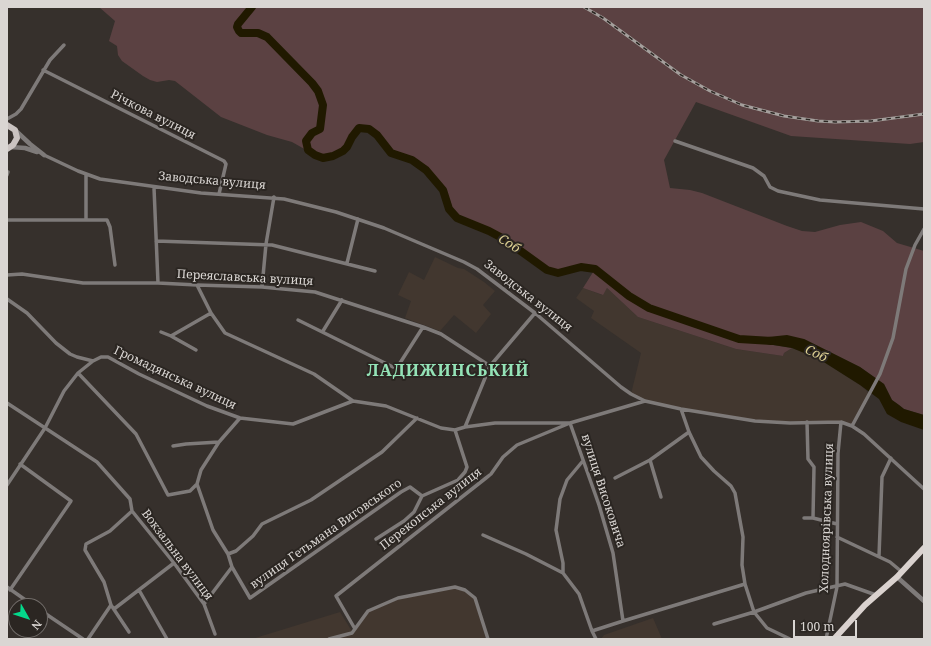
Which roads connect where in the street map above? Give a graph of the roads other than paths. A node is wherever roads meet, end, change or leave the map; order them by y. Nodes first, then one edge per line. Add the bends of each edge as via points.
1 (64, 45) dead end
2 (44, 70) junction
3 (7, 119) edge
4 (12, 127) edge
5 (675, 141) dead end
6 (9, 148) edge
7 (44, 155) junction
8 (86, 174) junction
9 (154, 188) junction
10 (219, 194) junction
11 (274, 197) junction
12 (924, 209) edge
13 (86, 219) junction
14 (358, 219) junction
15 (7, 220) edge
16 (924, 229) edge
17 (156, 241) junction
18 (266, 244) junction
19 (346, 263) junction
20 (115, 265) dead end
21 (375, 271) dead end
22 (7, 275) edge
23 (158, 283) junction
24 (197, 286) junction
25 (262, 287) junction
26 (7, 298) edge
27 (342, 300) junction
28 (211, 313) junction
29 (535, 314) junction
30 (298, 320) dead end
31 (423, 327) junction
32 (323, 331) junction
33 (162, 332) dead end
34 (171, 336) junction
35 (196, 350) dead end
36 (93, 361) junction
37 (490, 366) junction
38 (78, 373) junction
39 (353, 401) junction
40 (645, 401) junction
41 (7, 403) edge
42 (681, 409) junction
43 (240, 418) junction
44 (417, 418) junction
45 (807, 422) junction
46 (841, 422) junction
47 (570, 423) junction
48 (465, 426) junction
49 (852, 426) junction
50 (45, 428) junction
51 (455, 430) junction
52 (689, 432) junction
53 (219, 442) junction
54 (173, 446) dead end
55 (891, 458) junction
56 (650, 460) junction
57 (582, 462) junction
58 (20, 464) junction
59 (615, 478) dead end
60 (197, 484) junction
61 (7, 485) edge
62 (924, 489) edge
63 (422, 496) junction
64 (661, 497) dead end
65 (132, 511) junction
66 (804, 518) dead end
67 (813, 518) junction
68 (837, 524) junction
69 (483, 535) dead end
70 (837, 537) junction
71 (376, 539) dead end
72 (924, 548) edge
73 (228, 554) junction
74 (879, 556) junction
75 (174, 563) junction
76 (232, 567) junction
77 (902, 572) junction
78 (564, 573) junction
79 (898, 577) junction
80 (745, 584) junction
81 (837, 587) junction
82 (9, 589) edge
83 (139, 590) junction
84 (876, 595) junction
85 (22, 598) edge
86 (924, 601) edge
87 (204, 604) junction
88 (112, 605) junction
89 (114, 609) junction
90 (754, 612) junction
91 (48, 615) edge
92 (623, 621) junction
93 (714, 624) dead end
94 (355, 629) junction
95 (592, 631) junction
96 (129, 632) dead end
97 (215, 634) dead end
98 (83, 639) edge
99 (88, 639) edge
100 (166, 639) edge
101 (329, 639) edge
102 (488, 639) edge
103 (596, 639) edge
104 (790, 639) edge
105 (826, 639) edge
106 (834, 639) edge

1 - 2 street
2 - 3 street via 21,110
2 - 10 street, Річкова вулиця via 224,161 226,164
3 - 4 main road, Заводська вулиця
4 - 6 main road via 17,138
4 - 7 street, Заводська вулиця
5 - 12 street via 753,168 764,176 770,187 778,191 820,200
6 - 7 street, Заводська вулиця via 25,148
7 - 8 street, Заводська вулиця
8 - 9 street, Заводська вулиця via 100,179
8 - 13 street
9 - 10 street, Заводська вулиця
9 - 17 street
10 - 11 street, Заводська вулиця
11 - 14 street, Заводська вулиця
11 - 18 street
13 - 15 street
13 - 20 street via 107,220
14 - 19 street
14 - 29 street, Заводська вулиця via 471,265
16 - 49 street via 906,269 895,327 880,374
17 - 18 street
17 - 23 street
18 - 19 street
18 - 25 street
19 - 21 street
22 - 23 street, Переяславська вулиця via 22,274 79,282
23 - 24 street, Переяславська вулиця
24 - 25 street, Переяславська вулиця
24 - 28 street
25 - 27 street, Переяславська вулиця via 315,292
26 - 36 street, Громадянська вулиця via 27,313 62,348 77,357
27 - 31 street, Переяславська вулиця
27 - 32 street
28 - 34 street
28 - 39 street via 229,336 314,374
29 - 37 street
29 - 40 street, Заводська вулиця via 621,387
30 - 32 street
31 - 32 street via 397,366
31 - 37 street, Переяславська вулиця via 441,334
33 - 34 street
34 - 35 street
36 - 38 street
36 - 43 street, Громадянська вулиця via 108,357 207,406
37 - 48 street
38 - 50 street via 64,392
38 - 60 street via 136,434 168,496 190,491
39 - 43 street, Громадянська вулиця via 293,424
39 - 44 street, Громадянська вулиця via 386,406
40 - 42 street, Заводська вулиця
40 - 47 street
41 - 50 street, Вокзальна вулиця
42 - 45 street, Заводська вулиця via 755,421
42 - 52 street
43 - 53 street
44 - 51 street, Громадянська вулиця via 441,428
44 - 73 street via 382,452 311,500 262,524 236,551
45 - 46 street, Заводська вулиця
45 - 67 street via 808,459 814,467
46 - 49 street, Заводська вулиця
46 - 68 street, Холодноярівська вулиця
47 - 48 street
47 - 57 street, вулиця Високовича
47 - 94 street, Перекопська вулиця via 517,445 503,457 491,474 336,596
48 - 51 street
49 - 55 street, Заводська вулиця
50 - 58 street
50 - 65 street, Вокзальна вулиця via 97,462 130,499
51 - 63 street via 467,467 465,472 458,480
52 - 56 street
52 - 80 street via 701,457 735,493 743,536 742,565
53 - 54 street
53 - 60 street via 201,470
55 - 62 street, Заводська вулиця
55 - 74 street via 882,477
56 - 59 street
56 - 64 street
57 - 78 street via 568,480 560,499 556,530
57 - 92 street, вулиця Високовича via 614,553
58 - 61 street
58 - 82 street via 71,501
60 - 73 street via 213,530
63 - 71 street via 409,517
63 - 76 street, вулиця Гетьмана Виговського via 410,487 401,492 250,598
65 - 75 street, Вокзальна вулиця
65 - 88 street via 110,531 86,544 85,550 104,582
66 - 67 street
67 - 68 street
68 - 70 street, Холодноярівська вулиця
69 - 78 street
70 - 74 street
70 - 81 street, Холодноярівська вулиця
72 - 77 highway
73 - 76 street
74 - 77 street
75 - 83 street
75 - 87 street, Вокзальна вулиця
76 - 87 street
77 - 79 highway
78 - 95 street via 579,594
79 - 84 highway
79 - 86 street
80 - 90 street
80 - 92 street
81 - 84 street via 845,584
81 - 90 street via 806,593
81 - 105 street, Холодноярівська вулиця
82 - 85 street
83 - 89 street
83 - 100 street
84 - 106 highway
87 - 97 street, Вокзальна вулиця
88 - 89 street
88 - 99 street
89 - 96 street
90 - 93 street
90 - 104 street via 768,628
91 - 98 street
92 - 95 street
94 - 101 street via 352,633
94 - 102 street via 368,611 398,598 454,587 475,598
95 - 103 street

